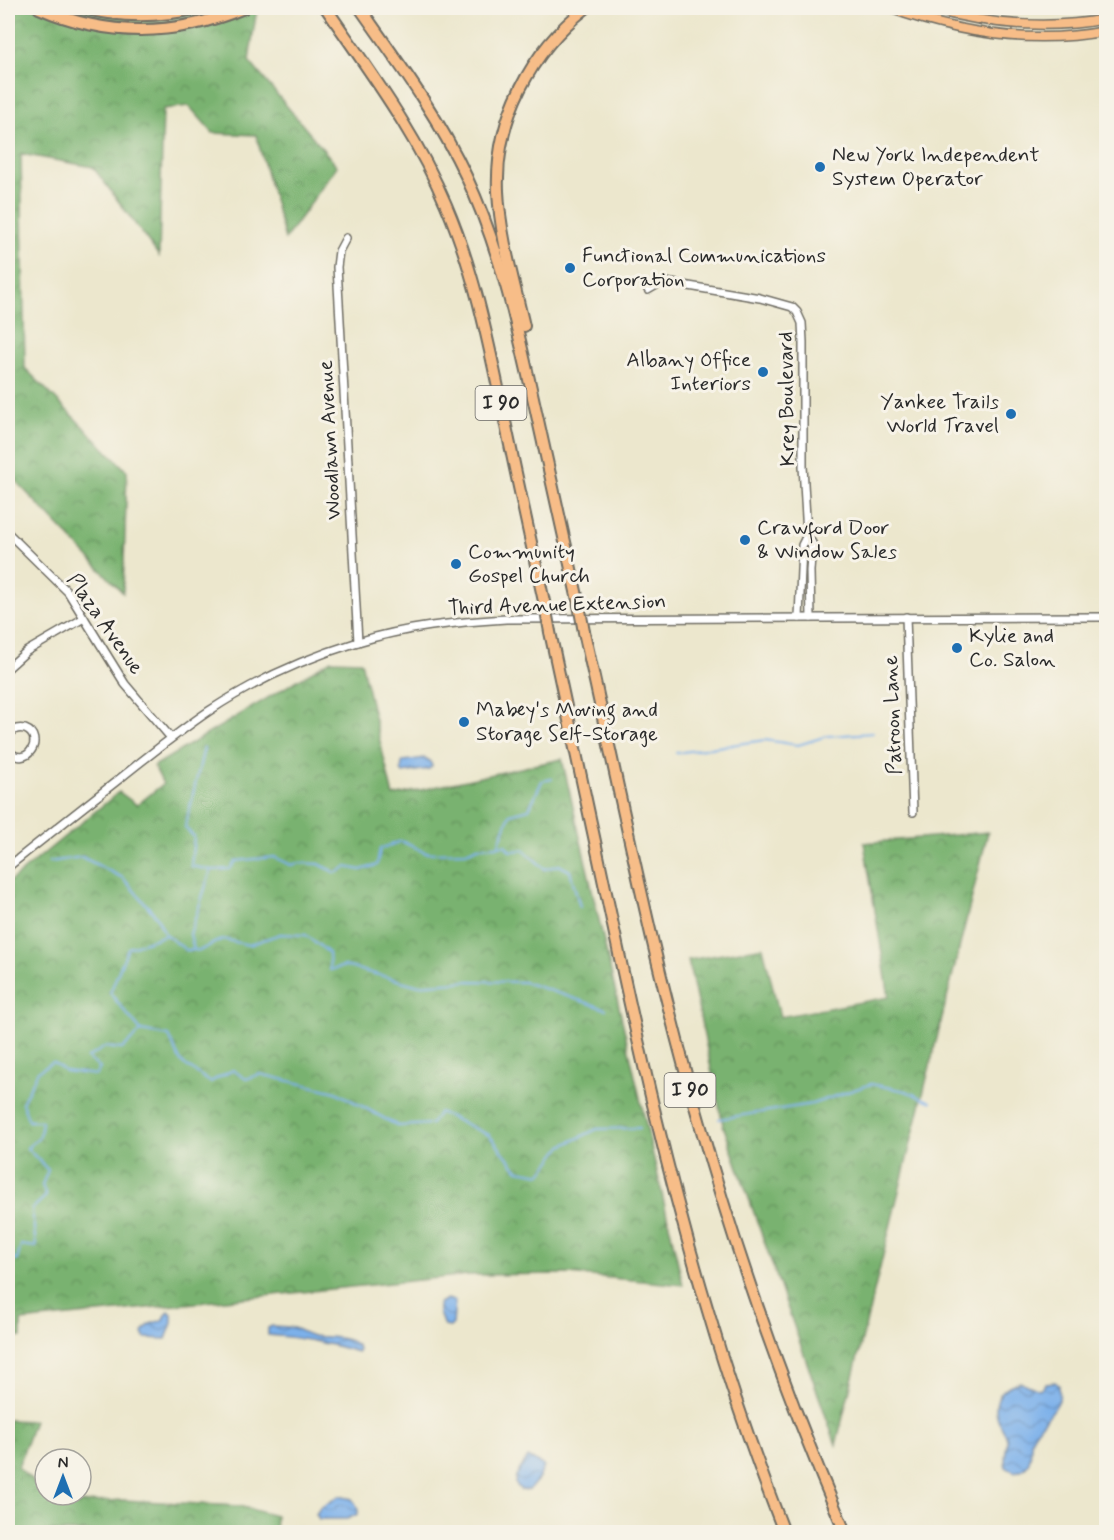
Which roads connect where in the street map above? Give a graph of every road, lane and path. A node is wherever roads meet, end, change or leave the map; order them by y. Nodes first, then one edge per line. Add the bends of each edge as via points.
1 (39, 8) edge
2 (83, 8) edge
3 (199, 8) edge
4 (244, 8) edge
5 (326, 8) edge
6 (360, 8) edge
7 (586, 8) edge
8 (889, 8) edge
9 (927, 8) edge
10 (1107, 19) edge
11 (1107, 32) edge
12 (346, 238) dead end
13 (648, 290) dead end
14 (532, 395) junction
15 (8, 533) edge
16 (807, 535) junction
17 (906, 617) junction
18 (1107, 617) edge
19 (84, 618) junction
20 (799, 618) junction
21 (812, 618) junction
22 (358, 642) junction
23 (8, 668) edge
24 (8, 733) edge
25 (171, 738) junction
26 (8, 750) edge
27 (913, 812) dead end
28 (8, 867) edge
29 (784, 1533) edge
30 (845, 1533) edge

1 - 4 highway via 104,28 139,30 194,25
2 - 3 highway via 139,15
5 - 29 highway, I 90, bridge via 418,147 456,228 471,274 634,1026 669,1170 718,1344
6 - 14 highway, I 90 via 431,111 469,183 501,267
7 - 14 highway via 563,27 531,68 514,103 501,150 500,216 527,344
8 - 11 main road via 982,32 1054,37
9 - 10 main road via 1007,23 1054,25
12 - 22 street, Woodlawn Avenue via 337,267
13 - 16 street, Krey Boulevard via 665,282 760,298 785,304 797,312 802,323
14 - 30 highway, I 90, bridge via 660,971 702,1131 772,1346
15 - 19 street, Plaza Avenue via 68,592
16 - 20 street, Krey Boulevard via 802,545
16 - 21 street, Krey Boulevard via 812,543
17 - 18 street, Third Avenue Extension
17 - 21 street, Third Avenue Extension
17 - 27 street, Patroon Lane
19 - 23 street via 27,651
19 - 25 street, Plaza Avenue via 125,684
20 - 21 street, Third Avenue Extension
20 - 22 street, Third Avenue Extension via 489,620 426,627
22 - 25 street, Third Avenue Extension via 303,662 247,689
24 - 26 street via 23,729 31,734 34,743 31,752 23,757
25 - 28 street, Third Avenue Extension

